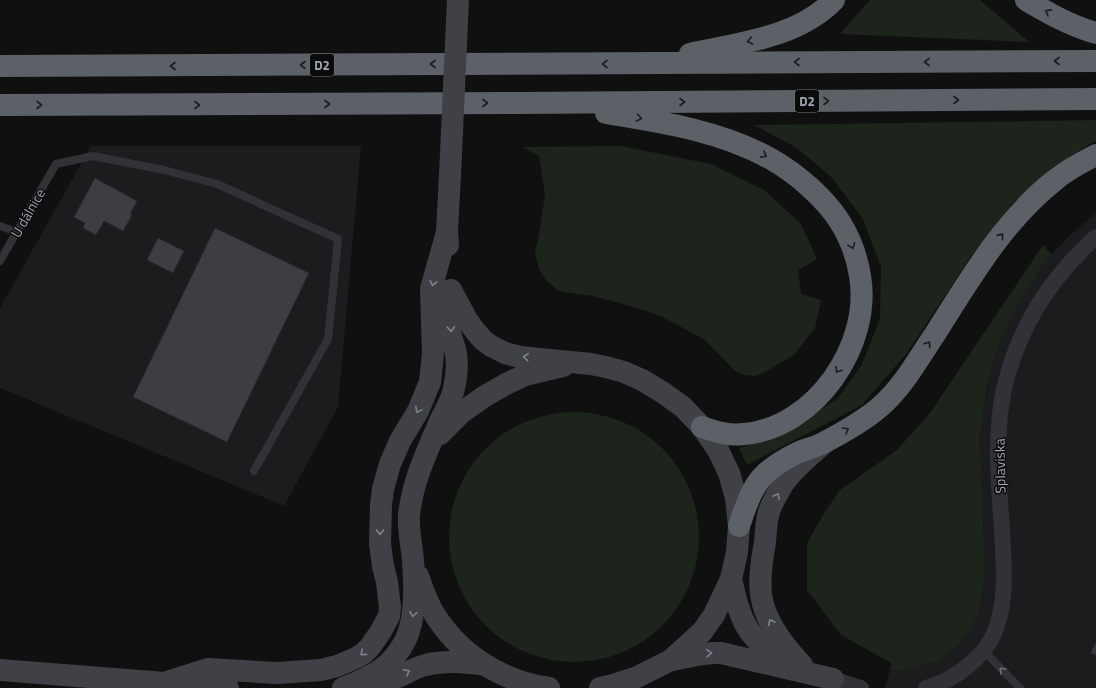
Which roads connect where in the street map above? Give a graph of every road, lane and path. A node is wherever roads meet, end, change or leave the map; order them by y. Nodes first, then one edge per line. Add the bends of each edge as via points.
1 (458, 0) edge
2 (834, 0) edge
3 (1026, 0) edge
4 (1096, 33) edge
5 (1096, 61) edge
6 (644, 63) junction
7 (0, 66) edge
8 (1096, 98) edge
9 (517, 103) junction
10 (0, 106) edge
11 (1096, 155) edge
12 (0, 226) edge
13 (16, 232) junction
14 (447, 232) junction
15 (1096, 237) edge
16 (0, 261) edge
17 (450, 290) junction
18 (579, 363) junction
19 (702, 427) junction
20 (432, 442) junction
21 (824, 443) junction
22 (254, 472) dead end
23 (739, 526) junction
24 (413, 561) junction
25 (731, 579) junction
26 (984, 651) junction
27 (671, 660) junction
28 (485, 665) junction
29 (802, 665) junction
30 (0, 670) edge
31 (164, 683) junction
32 (839, 683) edge
33 (228, 688) edge
34 (343, 688) edge
35 (357, 688) edge
36 (549, 688) edge
37 (600, 688) edge
38 (861, 688) edge
39 (926, 688) edge
40 (1020, 688) edge

1 - 14 main road, bridge
2 -> 6 highway via 807,21 771,36
4 -> 3 highway via 1052,15
5 -> 6 highway, D2
6 -> 7 highway, D2
9 -> 8 highway, D2
10 -> 9 highway, D2
9 -> 19 highway via 600,112 728,139 751,148 793,174 826,204 840,222 856,257 862,297 857,331 851,348 834,377 804,409 769,429 743,435 716,432
21 -> 11 highway via 850,428 889,398 907,376 984,257 1013,221 1055,180
12 - 13 lane
13 - 16 lane, U dálnice
13 - 22 lane, U dálnice via 56,164 93,156 164,170 216,184 338,239 328,339
14 - 17 main road
14 -> 31 main road via 432,289 433,354 430,382 418,411 400,441 383,489 380,538 390,607 389,616 381,631 370,647 358,657 347,663 321,670 277,673 208,669
15 - 26 street, Splaviska via 1069,262 1043,296 1020,340 1011,364 1004,390 998,446 1004,587 997,624
18 -> 17 main road via 520,357 491,346 467,320
17 -> 20 main road via 450,333 457,358 456,378 451,399
18 - 19 main road via 606,367 642,380 683,407
18 - 20 main road via 525,375 506,384 461,413
19 - 23 main road via 718,450 729,473 736,498
20 - 24 main road via 418,475 410,509
21 - 23 highway via 797,453 767,472 752,492
29 -> 21 main road via 774,628 763,603 760,583 769,512 784,483
23 - 25 main road
24 - 28 main road via 421,586 436,616 466,651
24 -> 34 main road via 412,623 400,650 378,672
25 - 27 main road via 702,632
25 - 29 main road via 739,609 751,633 763,645
26 - 39 street, Splaviska via 948,680
40 -> 26 lane
27 -> 32 main road via 721,653
27 - 37 main road via 635,678
35 -> 28 main road via 371,687 427,664 469,662
28 - 36 main road via 519,681
29 - 32 main road
30 - 31 main road
31 - 33 main road
32 - 38 street

